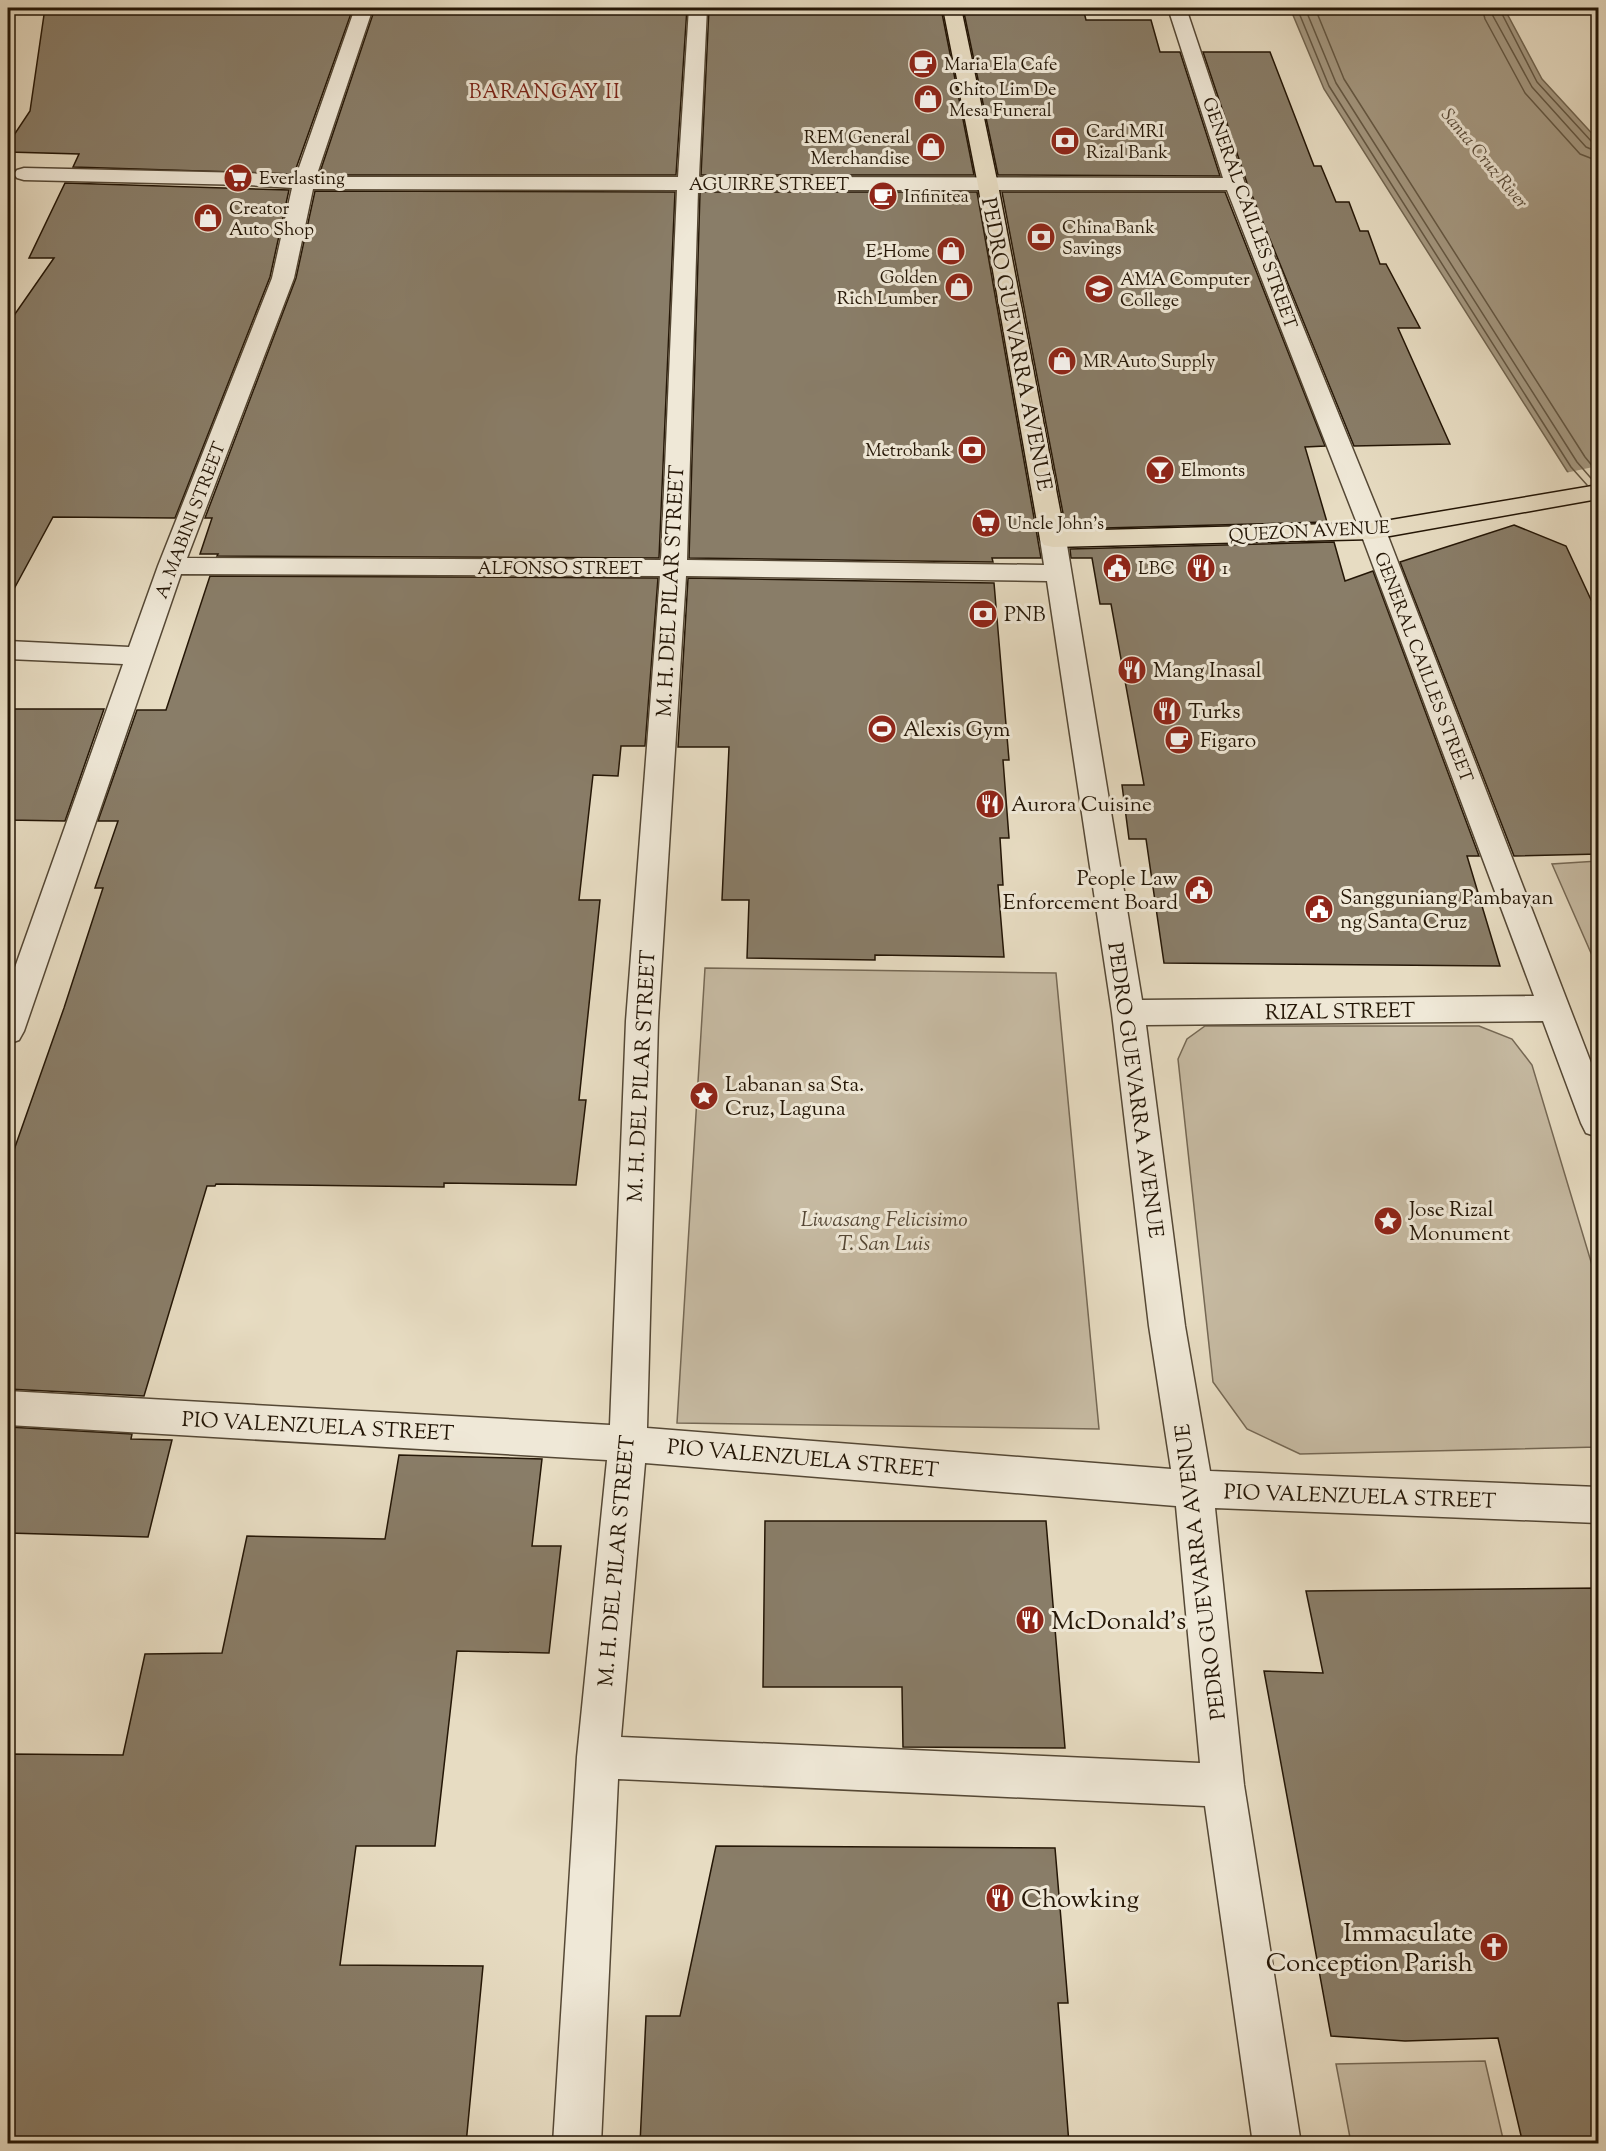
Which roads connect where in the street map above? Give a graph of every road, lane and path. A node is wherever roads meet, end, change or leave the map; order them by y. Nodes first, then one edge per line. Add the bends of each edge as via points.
1 (364, 8) edge
2 (698, 8) edge
3 (952, 8) edge
4 (1177, 8) edge
5 (24, 174) dead end
6 (304, 183) junction
7 (688, 183) junction
8 (1235, 184) junction
9 (988, 185) junction
10 (1599, 492) edge
11 (1373, 531) junction
12 (1053, 539) junction
13 (171, 566) junction
14 (674, 568) junction
15 (1058, 573) junction
16 (8, 650) edge
17 (139, 656) junction
18 (1553, 1008) junction
19 (1128, 1013) junction
20 (8, 1031) edge
21 (1599, 1123) edge
22 (8, 1408) edge
23 (628, 1444) junction
24 (1194, 1489) junction
25 (1599, 1505) edge
26 (598, 1757) junction
27 (1223, 1785) junction
28 (577, 2144) edge
29 (1277, 2144) edge

1 - 6 street, A. MABINI STREET
2 - 7 street, M. H. DEL PILAR STREET
3 - 9 main road, PEDRO GUEVARRA AVENUE
4 - 8 street, GENERAL CAILLES STREET
5 - 6 street, AGUIRRE STREET
6 - 7 street, AGUIRRE STREET
6 - 13 street, A. MABINI STREET via 283,278
7 - 9 street, AGUIRRE STREET
7 - 14 street, M. H. DEL PILAR STREET
8 - 9 street, AGUIRRE STREET
8 - 11 street, GENERAL CAILLES STREET
9 - 12 main road, PEDRO GUEVARRA AVENUE
10 - 11 main road, QUEZON AVENUE
11 - 12 main road, QUEZON AVENUE
11 - 18 street, GENERAL CAILLES STREET
12 - 15 street, PEDRO GUEVARRA AVENUE
13 - 14 street, ALFONSO STREET
13 - 17 street, A. MABINI STREET
14 - 15 street, ALFONSO STREET
14 - 23 street, M. H. DEL PILAR STREET via 642,1022
15 - 19 street, PEDRO GUEVARRA AVENUE
16 - 17 street
17 - 20 street, A. MABINI STREET
18 - 19 street, RIZAL STREET
18 - 21 street, GENERAL CAILLES STREET
19 - 24 street, PEDRO GUEVARRA AVENUE via 1167,1326
22 - 23 street, PIO VALENZUELA STREET
23 - 24 street, PIO VALENZUELA STREET
23 - 26 street, M. H. DEL PILAR STREET
24 - 25 street, PIO VALENZUELA STREET
24 - 27 street, PEDRO GUEVARRA AVENUE
26 - 27 street
26 - 28 street, M. H. DEL PILAR STREET
27 - 29 street, PEDRO GUEVARRA AVENUE

